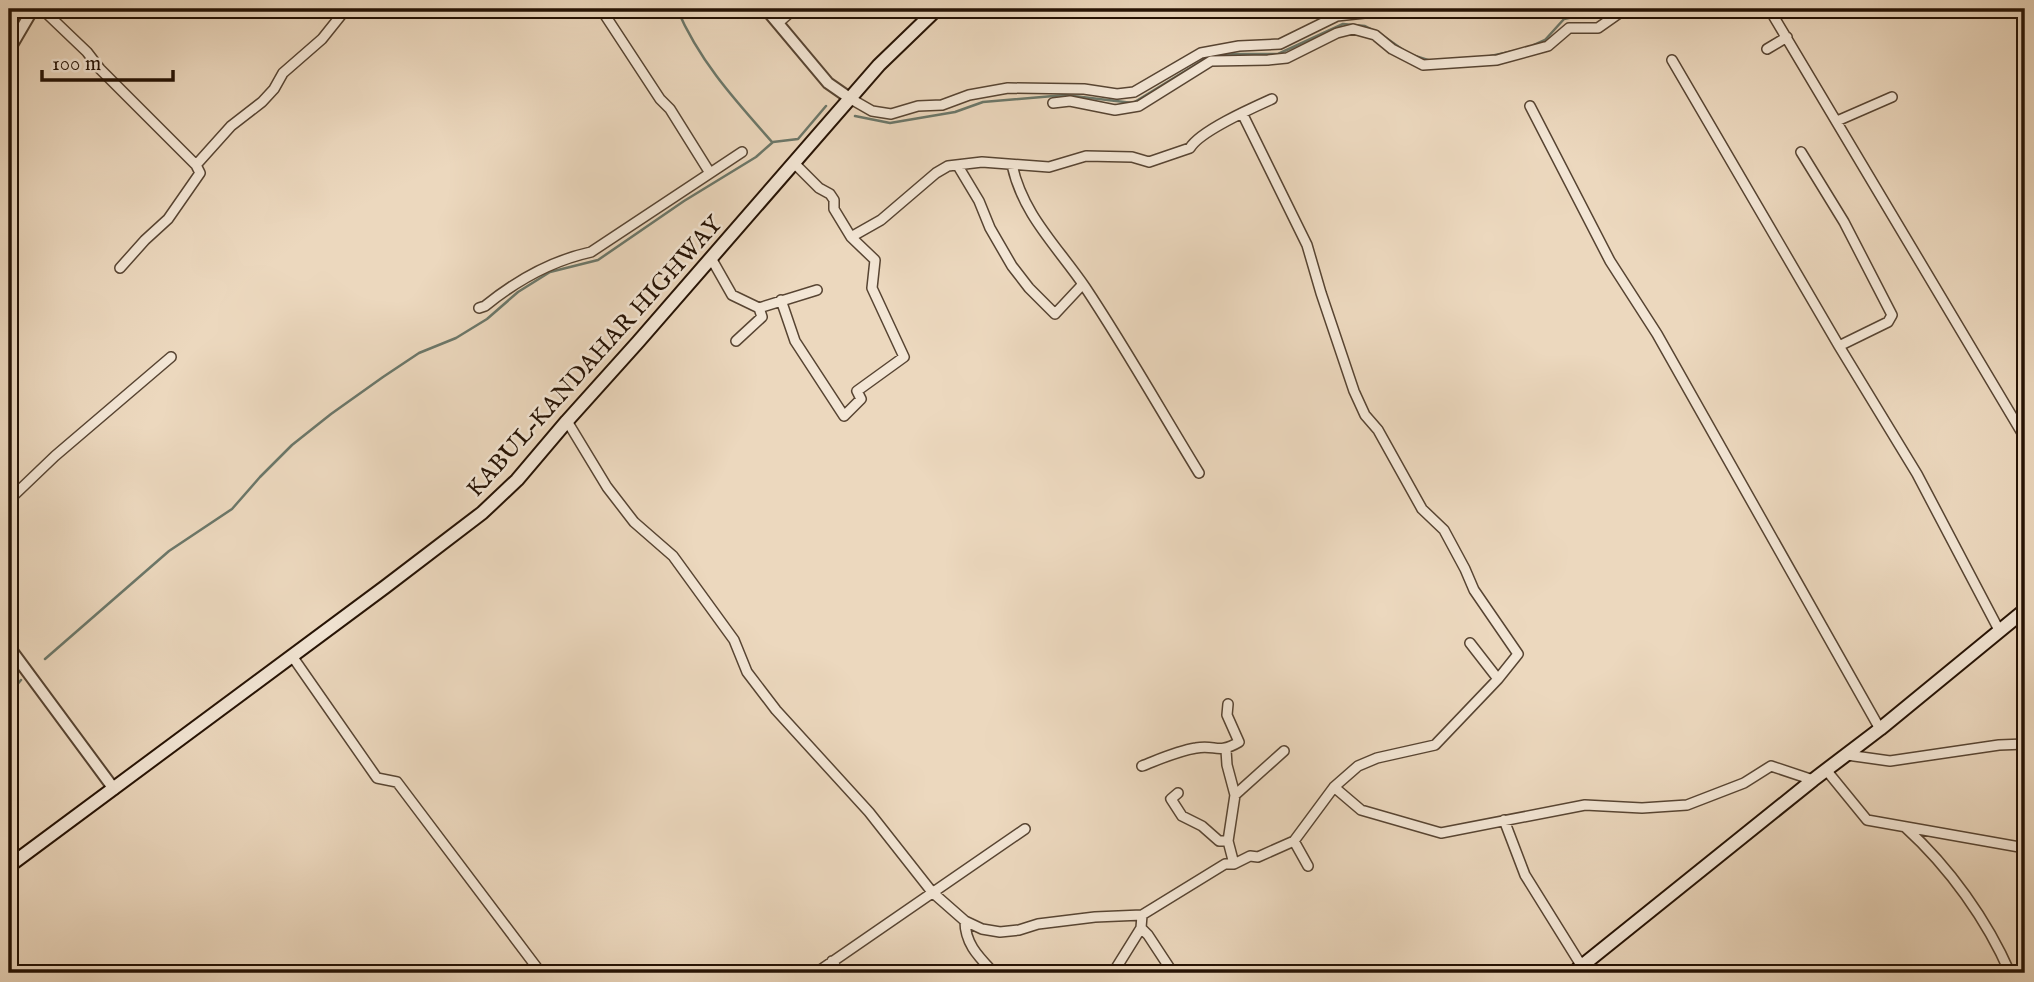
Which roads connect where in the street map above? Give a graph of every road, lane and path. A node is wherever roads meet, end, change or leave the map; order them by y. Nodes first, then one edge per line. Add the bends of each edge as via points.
1 (33, 9) edge
2 (42, 9) edge
3 (601, 9) edge
4 (766, 9) edge
5 (794, 9) edge
6 (937, 9) edge
7 (1401, 9) edge
8 (1625, 9) edge
9 (343, 10) edge
10 (1774, 17) dead end
11 (778, 23) junction
12 (1787, 37) junction
13 (9, 50) edge
14 (1767, 50) dead end
15 (1209, 56) junction
16 (1672, 60) dead end
17 (1129, 93) junction
18 (1892, 97) dead end
19 (850, 99) junction
20 (1272, 99) dead end
21 (1053, 103) dead end
22 (1136, 106) junction
23 (1530, 106) dead end
24 (1242, 113) junction
25 (1837, 121) junction
26 (742, 152) dead end
27 (1801, 152) dead end
28 (793, 163) junction
29 (196, 165) junction
30 (1012, 165) junction
31 (958, 166) junction
32 (710, 173) junction
33 (851, 237) junction
34 (711, 258) junction
35 (120, 268) dead end
36 (1083, 284) junction
37 (817, 290) dead end
38 (781, 300) junction
39 (479, 308) dead end
40 (759, 308) junction
41 (736, 341) dead end
42 (1839, 346) junction
43 (171, 357) dead end
44 (567, 421) junction
45 (2025, 438) edge
46 (1199, 473) dead end
47 (9, 500) edge
48 (2025, 610) edge
49 (2000, 630) junction
50 (1470, 643) dead end
51 (9, 647) edge
52 (292, 656) junction
53 (1498, 679) junction
54 (1228, 704) dead end
55 (1880, 729) junction
56 (2025, 744) edge
57 (1226, 750) junction
58 (1284, 751) dead end
59 (1847, 755) junction
60 (1142, 766) dead end
61 (1827, 771) junction
62 (1813, 780) junction
63 (1334, 788) junction
64 (114, 789) junction
65 (1178, 793) dead end
66 (1235, 795) junction
67 (1504, 820) junction
68 (1905, 827) junction
69 (1025, 829) dead end
70 (1228, 841) junction
71 (1294, 841) junction
72 (2025, 848) edge
73 (1234, 864) junction
74 (9, 866) edge
75 (1308, 866) dead end
76 (932, 892) junction
77 (1142, 915) junction
78 (965, 921) junction
79 (1141, 928) junction
80 (832, 961) junction
81 (1580, 970) edge
82 (541, 973) edge
83 (816, 973) edge
84 (840, 973) edge
85 (994, 973) edge
86 (1113, 973) edge
87 (1173, 973) edge
88 (2010, 973) edge

1 - 13 street
2 - 29 street
3 - 32 street
4 - 11 street
5 - 11 street
6 - 19 main road, KABUL–KANDAHAR HIGHWAY
7 - 15 street via 1337,16 1280,44 1239,46
8 - 15 street via 1598,27 1569,28 1548,46 1497,60 1423,65 1375,35 1353,29 1287,58
9 - 29 street via 322,39 283,73 268,96 231,126
10 - 12 street
11 - 19 street via 828,83
12 - 14 street
12 - 25 street
15 - 17 street
15 - 22 street
16 - 42 street
17 - 19 street via 1008,88 891,114 872,111
17 - 22 street
18 - 25 street
19 - 28 main road, KABUL–KANDAHAR HIGHWAY
20 - 24 street
21 - 22 street via 1070,100 1115,110
23 - 55 street via 1610,261 1657,334
24 - 30 street via 1195,140 1190,148 1149,162 1086,156 1049,167
24 - 53 street via 1307,245 1365,415 1422,509 1444,530 1474,590 1517,650
25 - 45 street
26 - 32 street
27 - 42 street via 1892,315 1888,322
28 - 33 street via 830,194
28 - 34 main road, KABUL–KANDAHAR HIGHWAY
29 - 35 street via 200,173 168,219
30 - 31 street via 982,162
30 - 36 street via 1017,188 1035,221
31 - 33 street via 936,173 881,220
31 - 36 street via 1012,266 1055,314
32 - 39 street via 591,252 525,276
33 - 38 street via 875,260 872,288 904,357 858,391 861,398 844,416 795,341
34 - 40 street via 732,295
34 - 44 main road, KABUL–KANDAHAR HIGHWAY
36 - 46 street
37 - 38 street
38 - 40 street
40 - 41 street via 762,317
42 - 49 street via 1917,474
43 - 47 street
44 - 52 main road, KABUL–KANDAHAR HIGHWAY via 482,513
44 - 76 street via 607,487 634,522 673,556 734,640 747,673
48 - 49 main road
49 - 55 main road
50 - 53 street
51 - 64 street
52 - 64 main road, KABUL–KANDAHAR HIGHWAY
52 - 82 street via 377,778 397,782
53 - 63 street via 1435,745 1358,766
54 - 57 street via 1227,715 1239,742
55 - 59 main road
56 - 59 street via 1890,761
57 - 60 street via 1199,747
57 - 66 street
58 - 66 street
59 - 61 main road
61 - 62 main road
61 - 68 street via 1867,820
62 - 67 street via 1771,766 1744,783 1687,805 1585,805
62 - 81 main road
63 - 67 street via 1361,810 1441,833
63 - 71 street
64 - 74 main road, KABUL–KANDAHAR HIGHWAY
65 - 70 street via 1171,799 1182,816 1219,841
66 - 70 street
67 - 81 street via 1525,875
68 - 72 street
68 - 88 street via 1932,852 1987,928
69 - 76 street
70 - 73 street
71 - 73 street
71 - 75 street
73 - 77 street via 1225,864
76 - 78 street
76 - 80 street
77 - 78 street via 1083,918 1000,932
77 - 79 street
78 - 85 street via 972,948
79 - 86 street
79 - 87 street
80 - 83 street
80 - 84 street

